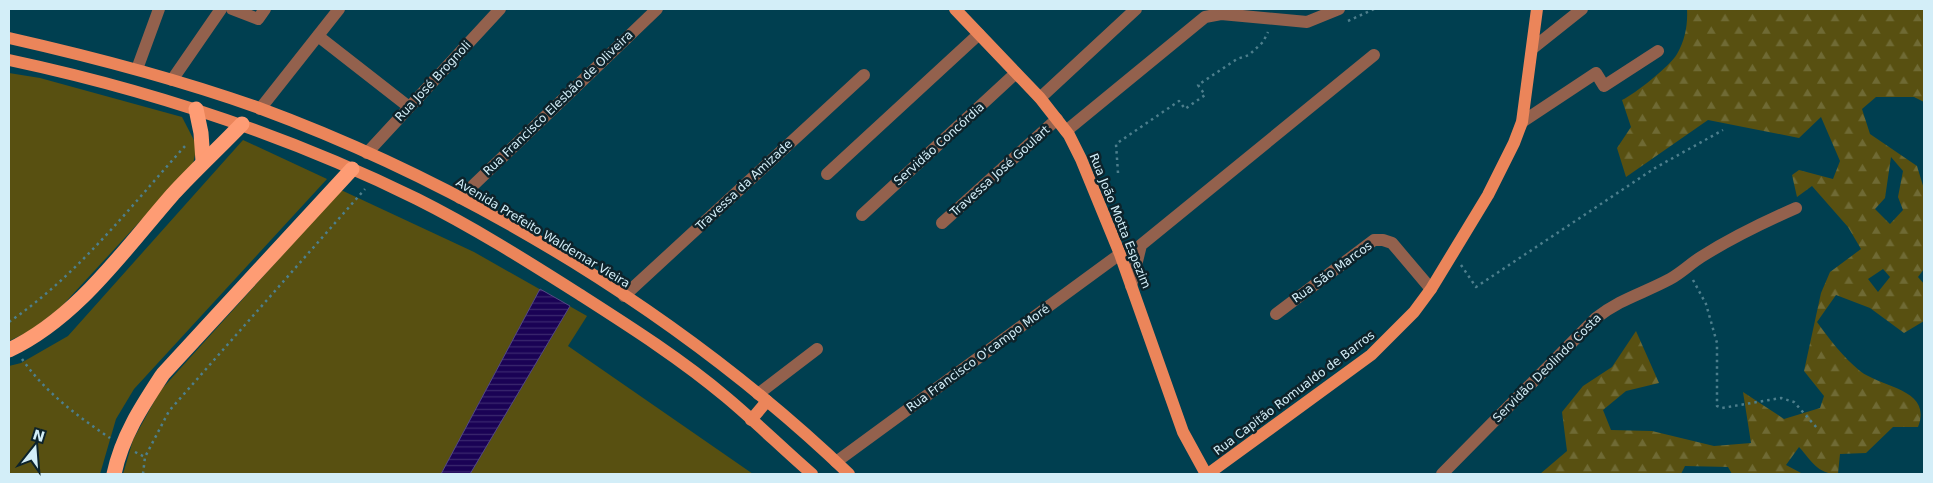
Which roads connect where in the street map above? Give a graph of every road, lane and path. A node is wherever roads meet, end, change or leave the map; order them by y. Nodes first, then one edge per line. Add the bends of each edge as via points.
1 (158, 9) edge
2 (221, 9) edge
3 (232, 9) edge
4 (266, 9) edge
5 (339, 9) edge
6 (500, 9) edge
7 (657, 9) edge
8 (956, 9) edge
9 (1136, 9) edge
10 (1339, 9) edge
11 (1374, 9) edge
12 (1537, 9) edge
13 (1582, 9) edge
14 (1342, 23) dead end
15 (1275, 27) dead end
16 (979, 34) junction
17 (318, 36) junction
18 (9, 38) edge
19 (53, 48) junction
20 (1532, 48) junction
21 (1658, 51) dead end
22 (1374, 55) dead end
23 (9, 60) edge
24 (49, 69) junction
25 (137, 69) junction
26 (1016, 73) junction
27 (864, 75) dead end
28 (172, 80) junction
29 (1040, 98) junction
30 (409, 107) junction
31 (196, 109) junction
32 (260, 109) junction
33 (1057, 119) junction
34 (1522, 122) junction
35 (242, 124) junction
36 (1723, 130) dead end
37 (1066, 131) junction
38 (189, 138) dead end
39 (367, 153) junction
40 (203, 161) junction
41 (352, 169) junction
42 (1118, 173) dead end
43 (827, 174) dead end
44 (368, 186) dead end
45 (460, 198) junction
46 (1796, 208) dead end
47 (862, 215) dead end
48 (942, 223) dead end
49 (1452, 253) junction
50 (1120, 254) junction
51 (1686, 268) junction
52 (1131, 286) junction
53 (1430, 289) junction
54 (624, 296) junction
55 (1276, 314) dead end
56 (9, 322) edge
57 (817, 349) dead end
58 (14, 353) edge
59 (763, 398) junction
60 (751, 420) junction
61 (1817, 428) dead end
62 (114, 441) dead end
63 (836, 462) junction
64 (114, 474) edge
65 (143, 474) edge
66 (812, 474) edge
67 (850, 474) edge
68 (1207, 474) edge
69 (1442, 474) edge

1 - 25 street
2 - 28 street
3 - 4 street via 258,19
5 - 17 street
6 - 30 street, Rua José Brognoli
7 - 45 street, Rua Francisco Elesbão de Oliveira
8 - 16 main road, Rua João Motta Espezim
9 - 29 street
10 - 37 street via 1307,22 1221,14 1205,17
11 - 14 path
12 - 20 main road, Rua Capitão Romualdo de Barros
13 - 20 street
15 - 42 path via 1249,55 1198,84 1205,95 1185,109 1179,101 1116,144
16 - 26 main road, Rua João Motta Espezim
16 - 43 street
17 - 30 street
17 - 32 street
18 - 19 main road, Avenida Prefeito Waldemar Vieira
19 - 24 main road
19 - 25 main road, Avenida Prefeito Waldemar Vieira
20 - 34 main road, Rua Capitão Romualdo de Barros
21 - 34 street via 1604,86 1596,73
22 - 52 street via 1141,245
23 - 24 main road
24 - 31 main road
25 - 28 main road, Avenida Prefeito Waldemar Vieira
26 - 29 main road, Rua João Motta Espezim
26 - 47 street, Servidão Concórdia
27 - 54 street, Travessa da Amizade
28 - 32 main road, Avenida Prefeito Waldemar Vieira
29 - 33 main road, Rua João Motta Espezim
30 - 39 street, Rua José Brognoli
31 - 35 main road
31 - 40 highway
32 - 35 main road
32 - 39 main road, Avenida Prefeito Waldemar Vieira
33 - 37 main road, Rua João Motta Espezim
33 - 48 street, Travessa José Goulart
34 - 49 main road, Rua Capitão Romualdo de Barros via 1503,169
35 - 40 highway
35 - 41 main road
36 - 49 path via 1655,168 1476,287
37 - 50 main road, Rua João Motta Espezim
38 - 56 path via 188,143 64,280
39 - 41 main road
39 - 45 main road, Avenida Prefeito Waldemar Vieira
40 - 58 highway via 82,297
41 - 60 main road via 418,200 517,254 678,361
41 - 64 highway via 163,374 139,410 122,445
44 - 65 path via 169,411 145,457
45 - 54 main road, Avenida Prefeito Waldemar Vieira
46 - 51 street, Servidão Deolindo Costa via 1726,242
49 - 53 main road, Rua Capitão Romualdo de Barros
50 - 52 main road, Rua João Motta Espezim
50 - 63 street, Rua Francisco O'campo Moré
51 - 61 path via 1706,304 1714,329 1717,406 1722,408 1780,398 1794,402
51 - 69 street, Servidão Deolindo Costa via 1672,278 1626,297 1596,318
52 - 68 main road, Rua João Motta Espezim via 1183,432
53 - 55 street, Rua São Marcos via 1392,243 1374,240
53 - 68 main road, Rua Capitão Romualdo de Barros via 1414,312 1371,355
54 - 59 main road, Avenida Prefeito Waldemar Vieira
57 - 59 street
58 - 62 path via 62,402
59 - 60 main road
59 - 63 main road, Avenida Prefeito Waldemar Vieira
60 - 66 main road
63 - 67 main road, Avenida Prefeito Waldemar Vieira

